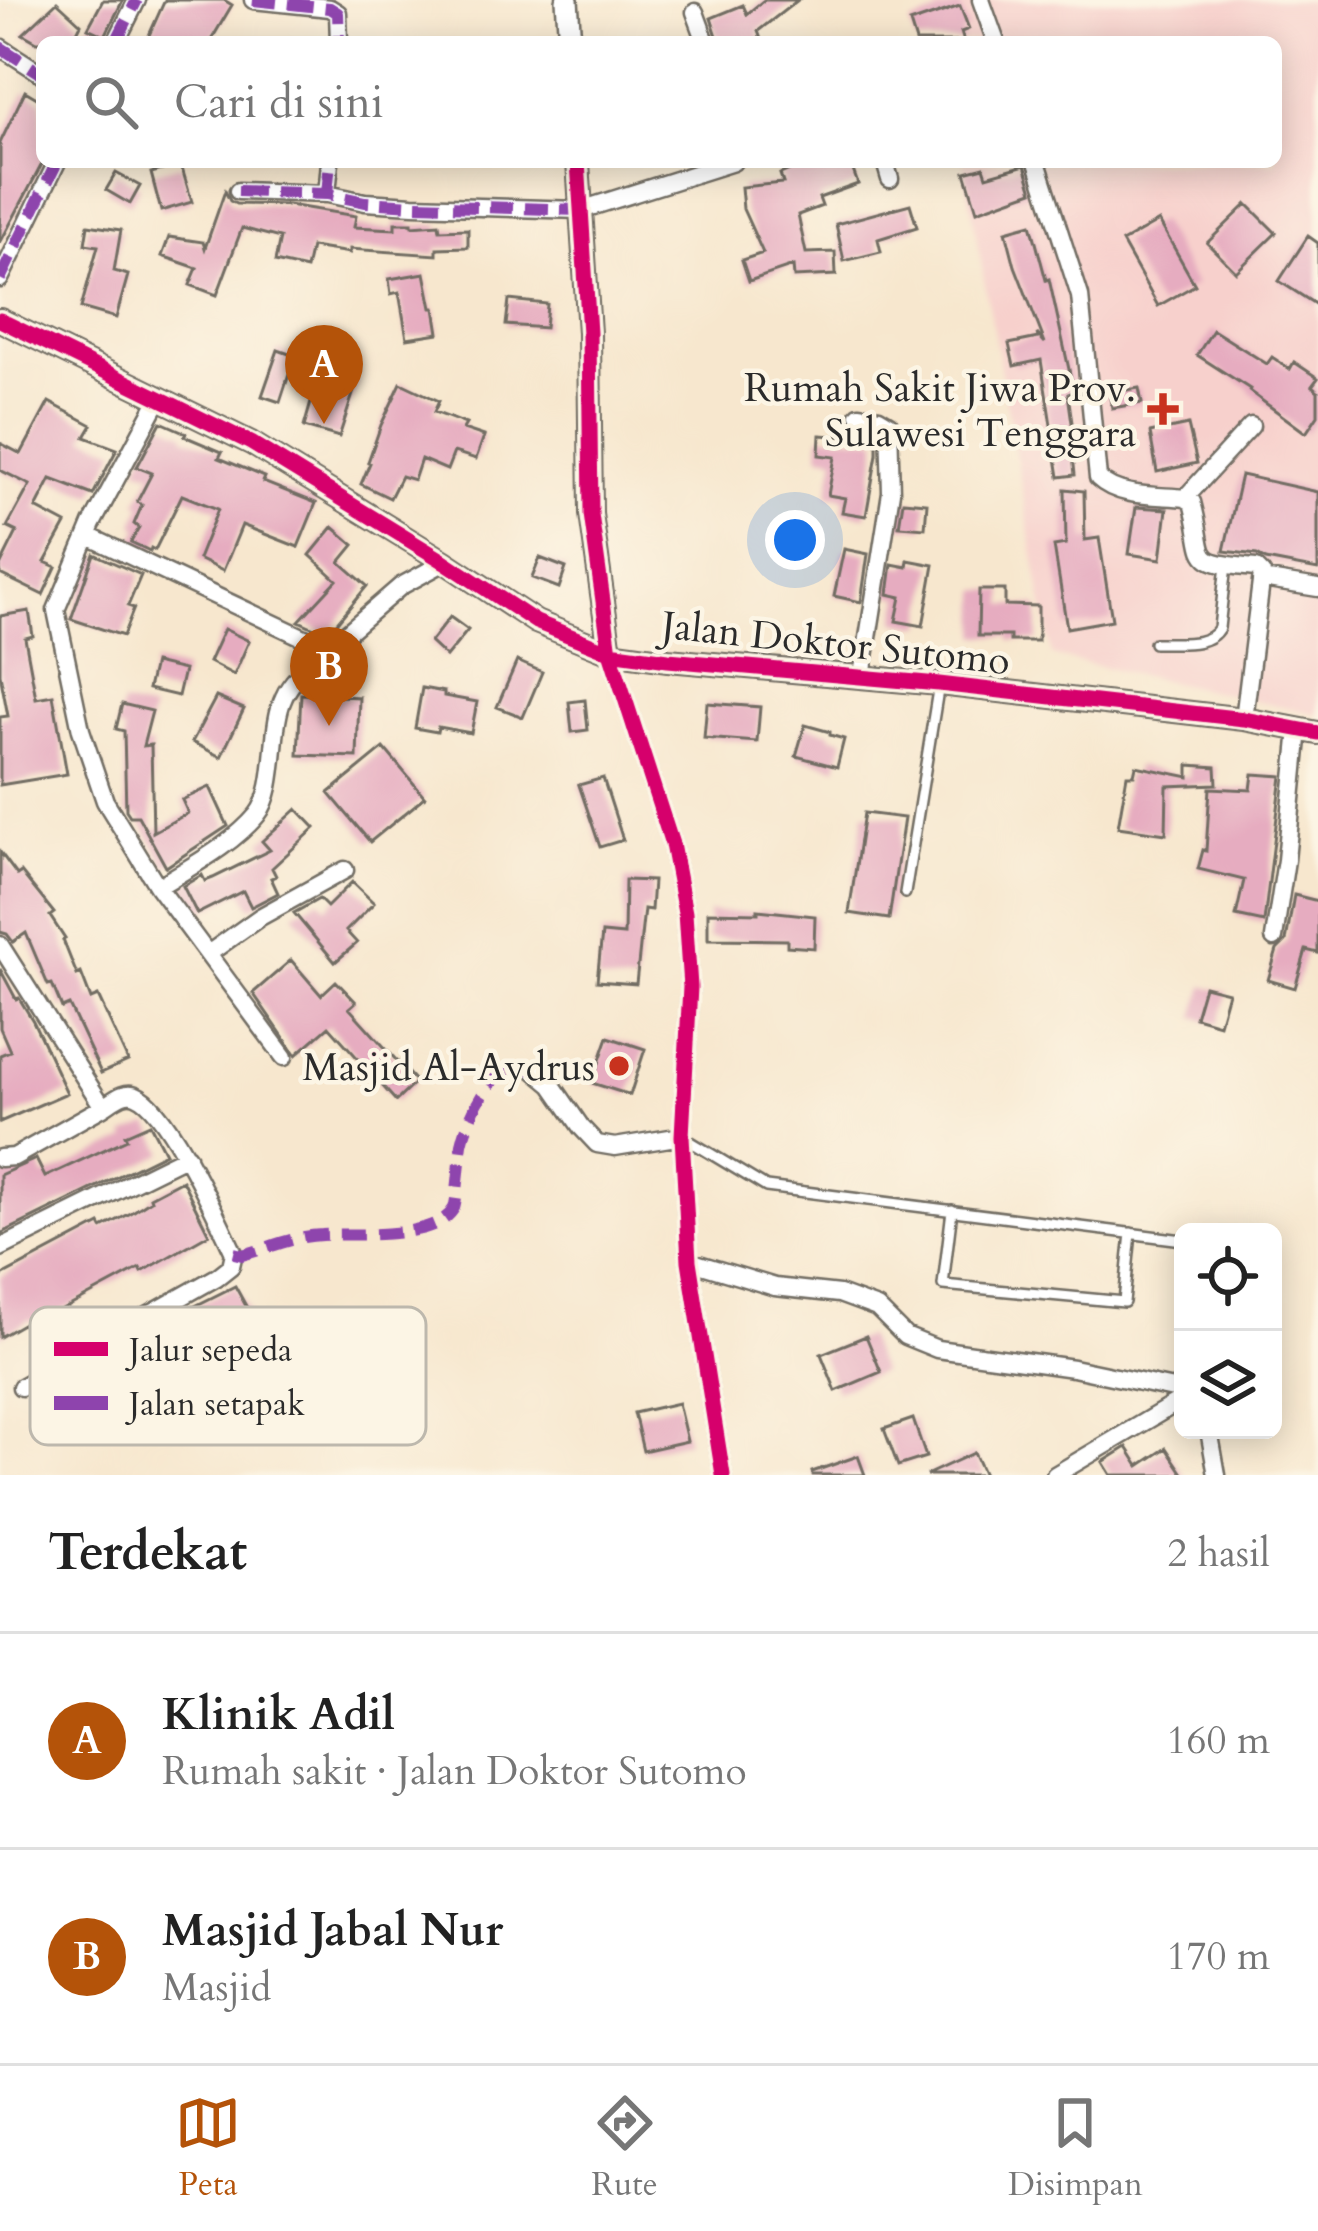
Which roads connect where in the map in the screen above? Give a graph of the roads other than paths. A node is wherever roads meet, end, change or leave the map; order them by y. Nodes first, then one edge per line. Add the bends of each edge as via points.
1 (137, 0) edge
2 (253, 0) edge
3 (567, 0) edge
4 (981, 0) edge
5 (695, 12) dead end
6 (119, 36) edge
7 (339, 36) edge
8 (570, 36) edge
9 (704, 36) edge
10 (994, 36) edge
11 (0, 47) edge
12 (36, 70) edge
13 (54, 168) edge
14 (329, 168) edge
15 (578, 168) edge
16 (714, 168) edge
17 (1038, 168) edge
18 (238, 190) dead end
19 (327, 194) junction
20 (581, 210) junction
21 (0, 280) edge
22 (0, 320) edge
23 (160, 397) junction
24 (859, 415) dead end
25 (1251, 427) dead end
26 (1185, 498) junction
27 (88, 536) junction
28 (445, 562) junction
29 (1226, 565) junction
30 (1262, 579) junction
31 (1318, 589) edge
32 (1154, 643) dead end
33 (328, 649) junction
34 (610, 652) junction
35 (862, 676) junction
36 (938, 684) junction
37 (1244, 719) junction
38 (1308, 731) edge
39 (345, 870) dead end
40 (158, 887) junction
41 (905, 893) dead end
42 (1274, 938) dead end
43 (0, 945) edge
44 (208, 954) junction
45 (284, 1057) dead end
46 (536, 1071) dead end
47 (96, 1111) junction
48 (682, 1136) junction
49 (187, 1156) junction
50 (0, 1159) edge
51 (952, 1210) junction
52 (1131, 1233) junction
53 (1174, 1239) edge
54 (0, 1248) edge
55 (688, 1261) junction
56 (164, 1307) edge
57 (30, 1382) edge
58 (21, 1387) dead end
59 (1174, 1393) edge
60 (1174, 1401) edge
61 (1211, 1439) edge
62 (722, 1475) edge
63 (1055, 1475) edge
64 (1217, 1475) edge

1 - 6 street
2 - 7 street via 330,8 338,13
3 - 8 street
4 - 10 street
5 - 9 street
11 - 12 street
13 - 21 street
14 - 19 street
15 - 20 street
16 - 20 street
17 - 26 street via 1080,296 1098,478 1119,491
18 - 19 street
19 - 20 street
20 - 34 street via 591,514
22 - 23 street, Jalan Doktor Sutomo
23 - 27 street
23 - 28 street, Jalan Doktor Sutomo
24 - 35 street via 889,424 891,492
25 - 26 street
26 - 29 street via 1205,558
27 - 33 street
27 - 40 street via 56,610 105,801
28 - 33 street via 401,586
28 - 34 street, Jalan Doktor Sutomo via 536,622
29 - 30 street via 1256,568
29 - 32 lane via 1214,637
30 - 31 street
30 - 37 street
33 - 40 street via 283,698 260,813
34 - 35 street, Jalan Doktor Sutomo
34 - 48 street via 672,844 685,913
35 - 36 street, Jalan Doktor Sutomo
36 - 37 street, Jalan Doktor Sutomo
36 - 41 lane
37 - 38 street, Jalan Doktor Sutomo
38 - 42 street
39 - 44 street
40 - 44 street
43 - 47 street
44 - 45 street
46 - 48 street via 596,1144
47 - 49 street via 134,1094
47 - 50 street
48 - 51 lane via 766,1187
48 - 55 street
49 - 54 street
49 - 56 street via 234,1253 217,1277
51 - 52 lane
51 - 52 lane via 944,1285 1124,1302
52 - 53 lane
55 - 59 street via 775,1287 839,1294 877,1308 905,1336 937,1349
55 - 62 street
57 - 58 street
60 - 63 street
61 - 64 street

